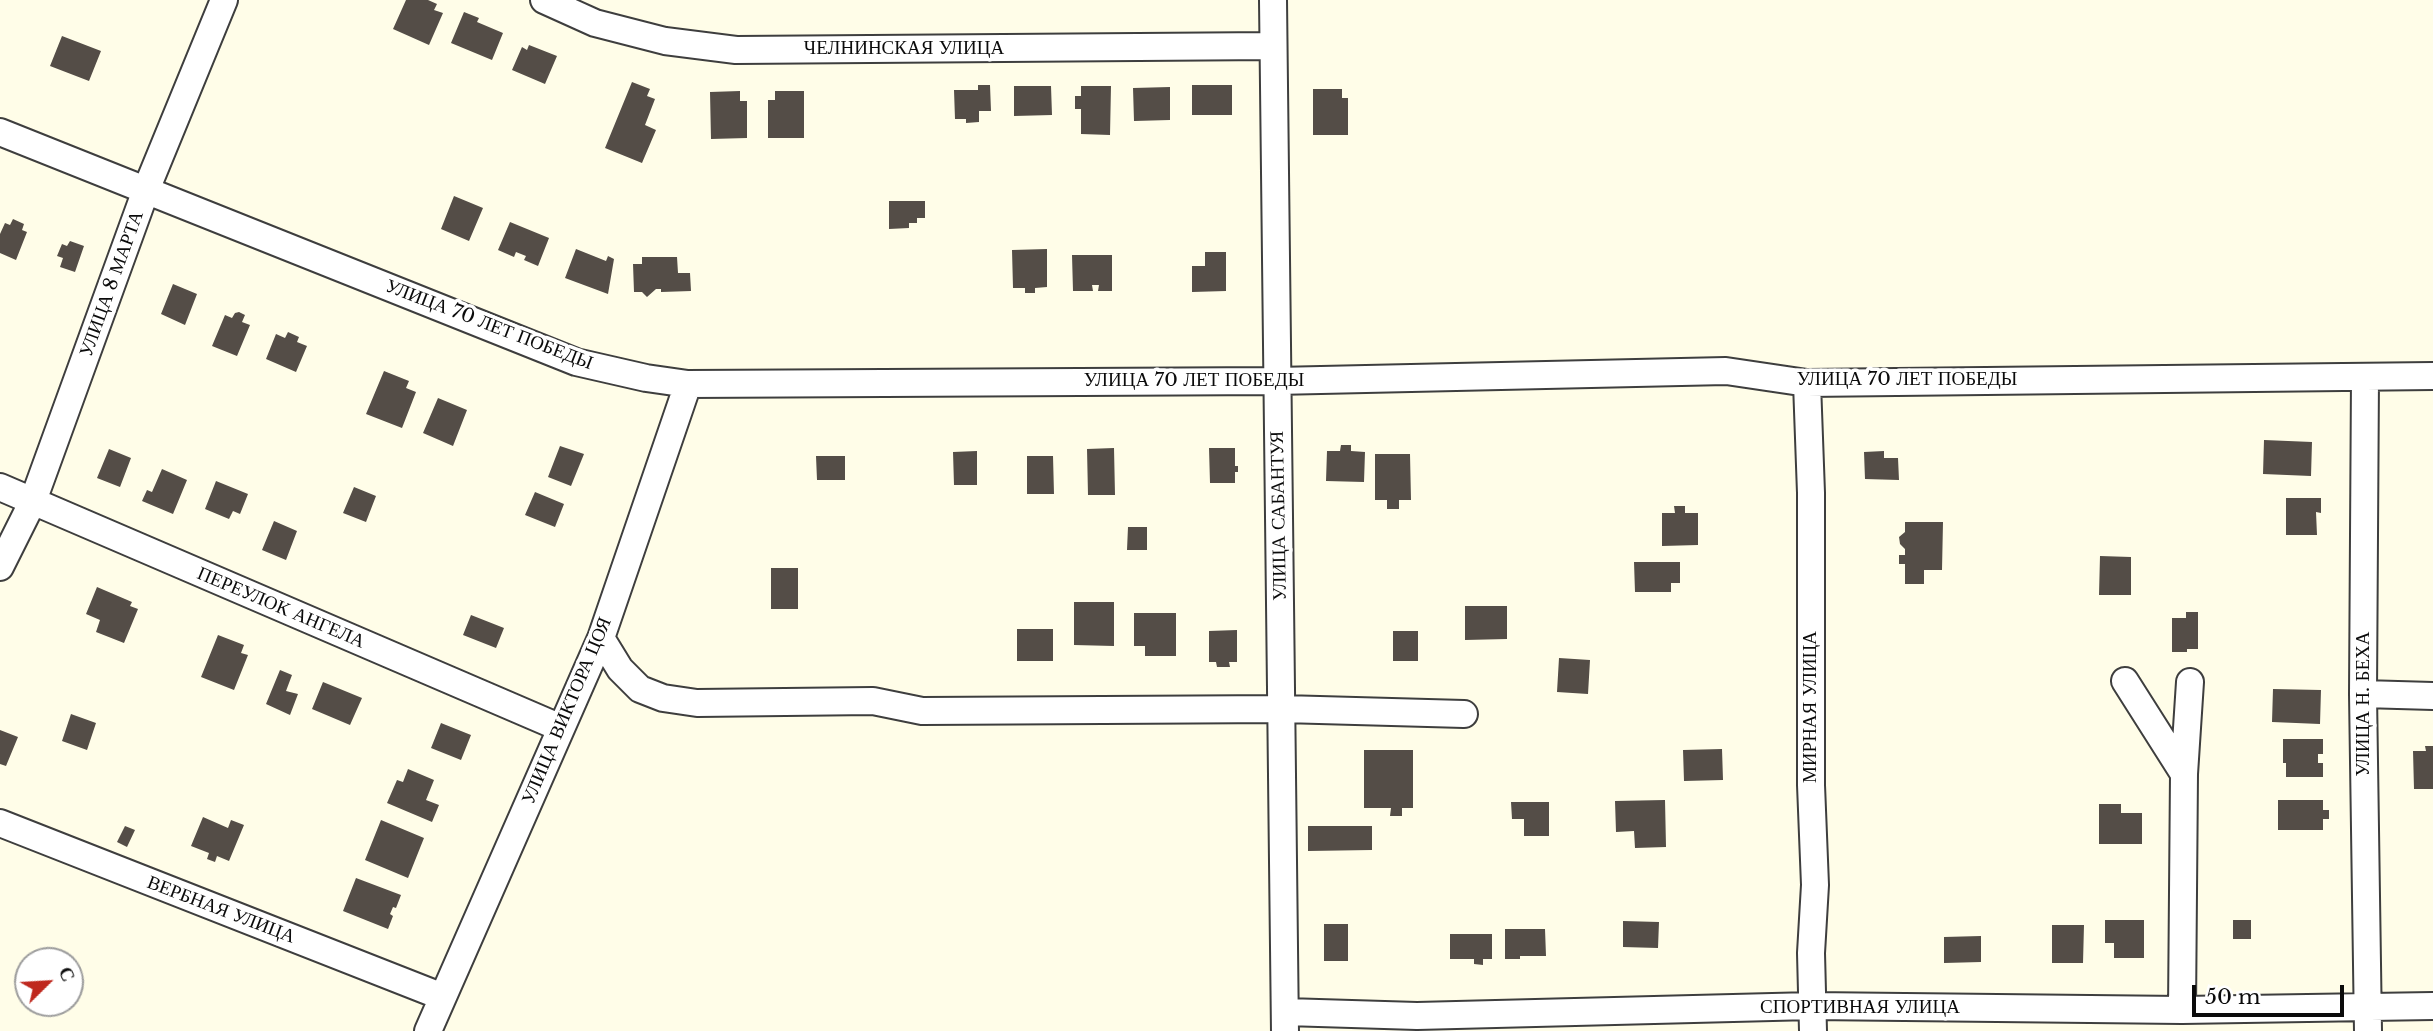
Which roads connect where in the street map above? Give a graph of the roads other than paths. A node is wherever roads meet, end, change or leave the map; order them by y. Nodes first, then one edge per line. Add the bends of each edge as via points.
1 (224, 0) edge
2 (544, 0) edge
3 (1273, 0) edge
4 (1272, 46) junction
5 (0, 132) edge
6 (146, 190) junction
7 (2433, 376) edge
8 (2365, 377) junction
9 (1276, 381) junction
10 (1807, 383) junction
11 (688, 384) junction
12 (0, 487) edge
13 (33, 501) junction
14 (0, 568) edge
15 (601, 638) junction
16 (2125, 681) dead end
17 (2190, 682) dead end
18 (2362, 694) junction
19 (2433, 696) edge
20 (1283, 709) junction
21 (1464, 714) dead end
22 (561, 728) junction
23 (2184, 774) junction
24 (0, 822) edge
25 (443, 997) junction
26 (2433, 1006) edge
27 (2182, 1010) junction
28 (2368, 1018) edge
29 (1813, 1019) edge
30 (1286, 1021) edge
31 (428, 1031) edge

1 - 6 street, УЛИЦА 8 МАРТА
2 - 4 street, ЧЕЛНИНСКАЯ УЛИЦА via 630,33 736,50
3 - 4 street, УЛИЦА САБАНТУЯ
4 - 9 street, УЛИЦА САБАНТУЯ
5 - 6 street, УЛИЦА 70 ЛЕТ ПОБЕДЫ
6 - 11 street, УЛИЦА 70 ЛЕТ ПОБЕДЫ via 576,362
6 - 13 street, УЛИЦА 8 МАРТА
7 - 8 street, УЛИЦА 70 ЛЕТ ПОБЕДЫ
8 - 10 street, УЛИЦА 70 ЛЕТ ПОБЕДЫ
8 - 18 street, УЛИЦА Н. БЕХА
9 - 10 street, УЛИЦА 70 ЛЕТ ПОБЕДЫ via 1726,371
9 - 11 street, УЛИЦА 70 ЛЕТ ПОБЕДЫ
9 - 20 street, УЛИЦА САБАНТУЯ
10 - 29 street, МИРНАЯ УЛИЦА
11 - 15 street, УЛИЦА ВИКТОРА ЦОЯ
12 - 13 street, ПЕРЕУЛОК АНГЕЛА
13 - 14 street, УЛИЦА 8 МАРТА
13 - 22 street, ПЕРЕУЛОК АНГЕЛА
15 - 20 street via 620,669 640,689 697,703 873,701 922,711
15 - 22 street, УЛИЦА ВИКТОРА ЦОЯ
16 - 23 street
17 - 23 street
18 - 19 street
18 - 28 street, УЛИЦА Н. БЕХА
20 - 21 street
20 - 30 street, УЛИЦА САБАНТУЯ
22 - 25 street, УЛИЦА ВИКТОРА ЦОЯ
23 - 27 street
24 - 25 street, ВЕРБНАЯ УЛИЦА
25 - 31 street, УЛИЦА ВИКТОРА ЦОЯ
26 - 28 street, СПОРТИВНАЯ УЛИЦА
27 - 28 street, СПОРТИВНАЯ УЛИЦА
27 - 29 street, СПОРТИВНАЯ УЛИЦА
29 - 30 street, СПОРТИВНАЯ УЛИЦА via 1417,1016

